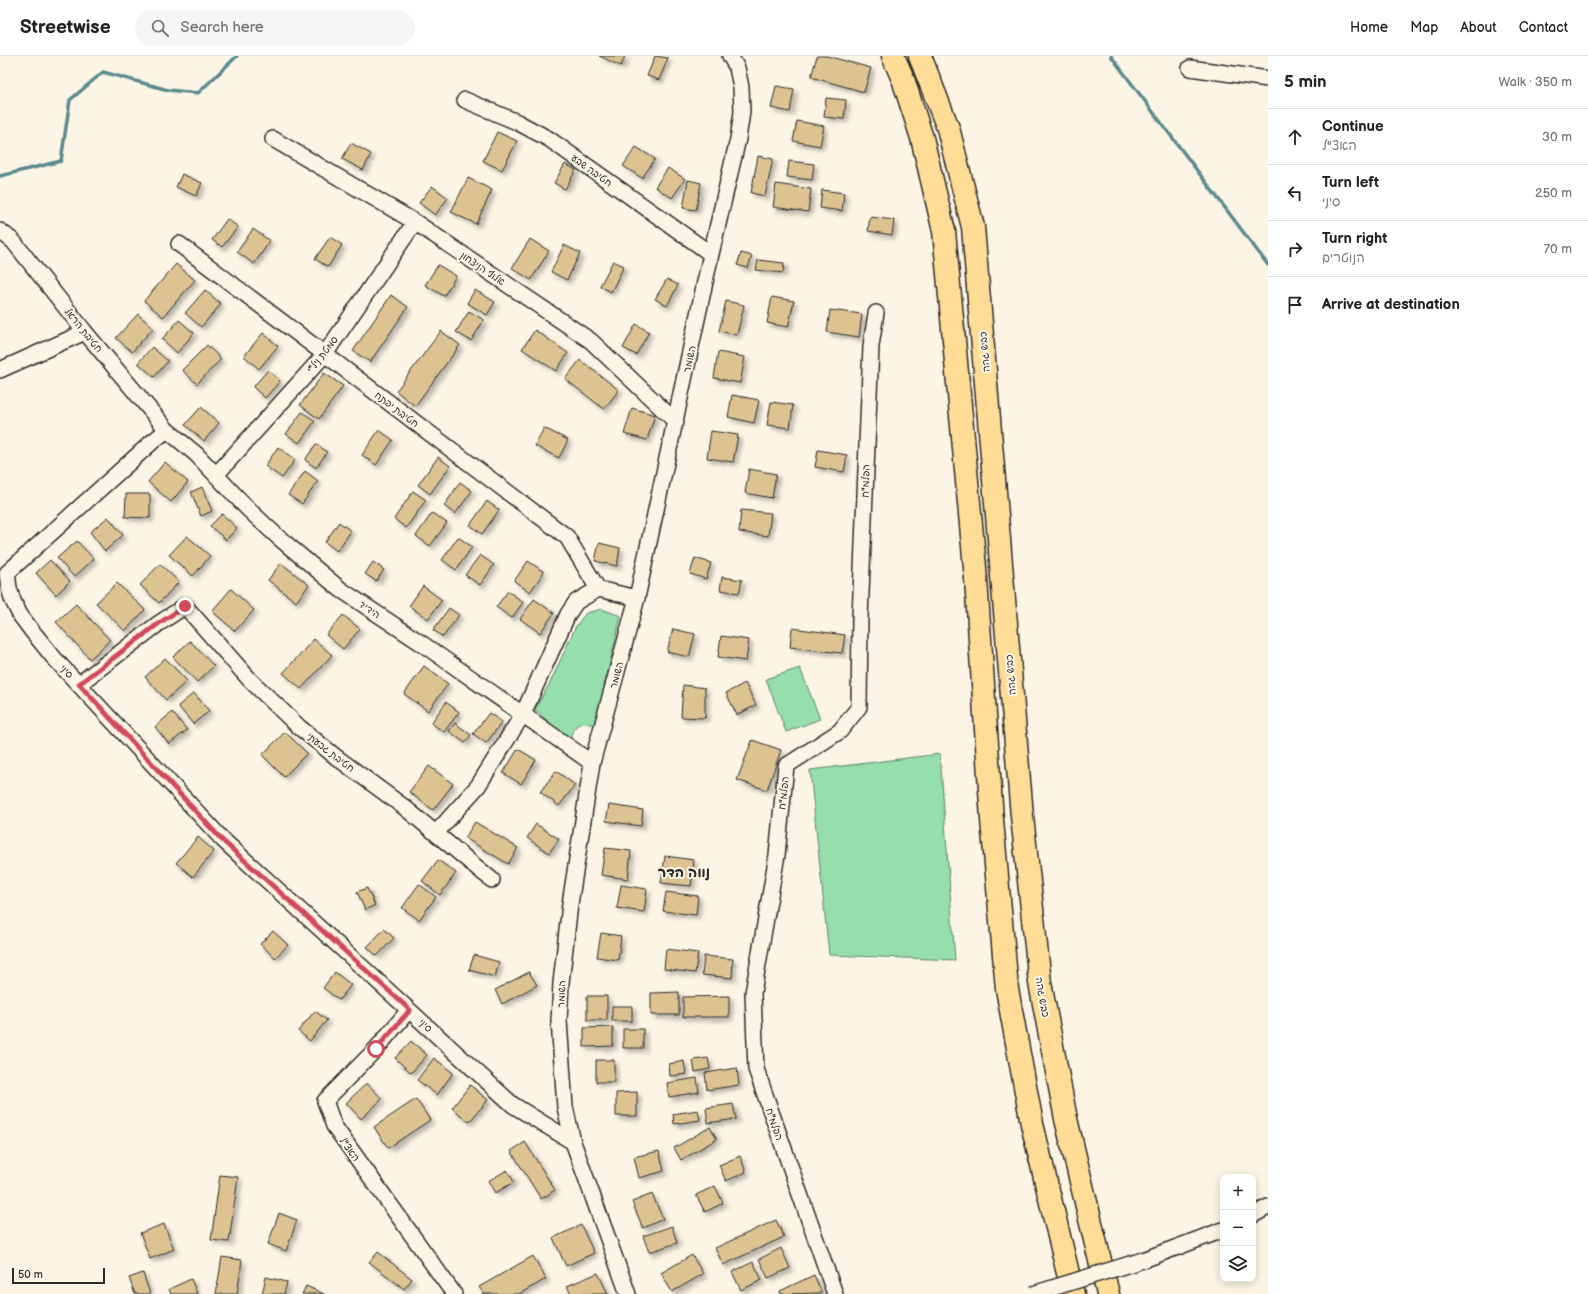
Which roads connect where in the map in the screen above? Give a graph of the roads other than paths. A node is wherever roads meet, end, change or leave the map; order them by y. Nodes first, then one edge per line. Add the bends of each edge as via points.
1 (730, 56) edge
2 (893, 56) edge
3 (920, 56) edge
4 (1190, 68) dead end
5 (1268, 79) edge
6 (465, 100) dead end
7 (273, 139) dead end
8 (415, 222) junction
9 (0, 231) edge
10 (179, 244) dead end
11 (711, 254) junction
12 (876, 313) dead end
13 (85, 332) junction
14 (325, 354) junction
15 (0, 370) edge
16 (676, 422) junction
17 (168, 430) junction
18 (216, 475) junction
19 (598, 589) junction
20 (637, 598) junction
21 (79, 684) junction
22 (523, 714) junction
23 (592, 763) junction
24 (436, 833) junction
25 (492, 880) dead end
26 (410, 1010) junction
27 (573, 1142) junction
28 (1268, 1207) edge
29 (1256, 1213) edge
30 (1220, 1231) edge
31 (454, 1294) edge
32 (628, 1294) edge
33 (835, 1294) edge
34 (1033, 1294) edge
35 (1073, 1294) edge
36 (1108, 1294) edge

1 - 11 street, השומר via 737,68 742,112 738,140
2 - 35 highway via 922,138 944,231 976,578 992,820 1007,990 1032,1124
3 - 36 highway, כביש גהה via 948,128 973,227 1021,808 1040,983 1066,1119
4 - 5 street
6 - 11 street, חטיבה שבע via 549,139
7 - 8 street, אלוף הניצחון
8 - 14 street, סמטת ניל"י
8 - 16 street, אלוף הניצחון via 591,341
9 - 13 street, חטיבת הראל via 13,241
10 - 14 street, חטיבת יפתח
11 - 16 street, השומר
12 - 33 street, הפלמ"ח via 870,346 859,706 840,731 786,766 777,855 753,993 756,1069
13 - 15 street
13 - 17 street, חטיבת הראל
14 - 18 street, סמטת ניל"י
14 - 19 street, חטיבת יפתח via 567,537
16 - 20 street, השומר
17 - 18 street, הידיד
17 - 21 street, סיני via 7,572 9,588 20,615 54,658
18 - 22 street, הידיד via 278,537 340,589
19 - 20 street
19 - 22 street via 576,602 568,614
20 - 23 street, השומר
21 - 24 street, חטיבת גבעתי via 185,606 250,680 299,727
21 - 26 street, סיני via 222,840
22 - 23 street, הידיד
22 - 24 street via 478,786
23 - 27 street, השומר via 570,904 559,1021 565,1107
24 - 25 street, חטיבת גבעתי
26 - 27 street, סיני via 513,1105
26 - 31 street, האצ"ל via 325,1101 334,1126
27 - 32 street, השומר
28 - 29 street
30 - 34 street, bridge via 1143,1260

